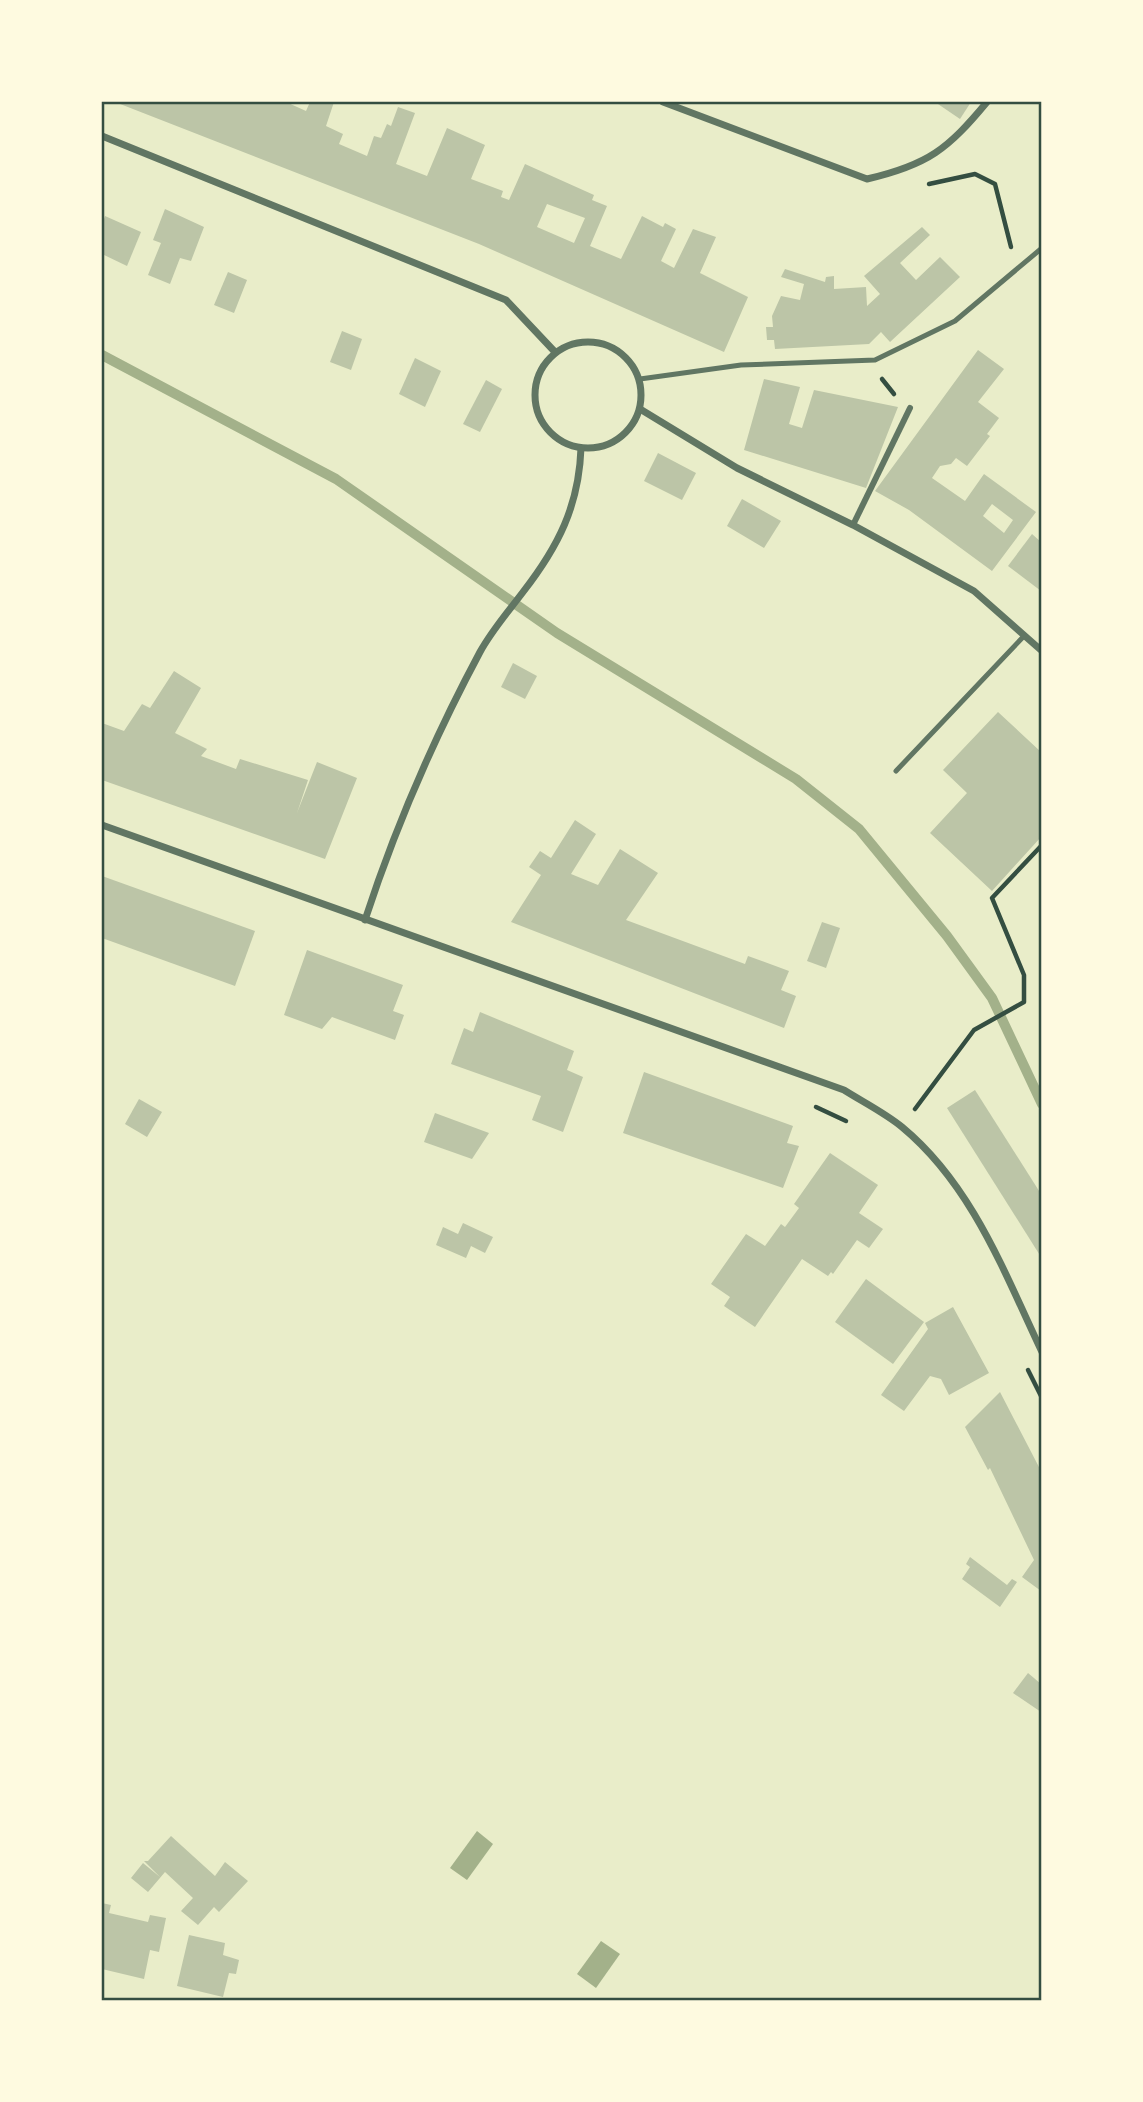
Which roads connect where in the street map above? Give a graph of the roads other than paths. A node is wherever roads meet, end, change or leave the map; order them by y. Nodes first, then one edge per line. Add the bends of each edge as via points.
1 (663, 102) edge
2 (987, 102) edge
3 (102, 136) edge
4 (1041, 248) edge
5 (555, 352) junction
6 (640, 379) junction
7 (910, 408) road end
8 (640, 409) junction
9 (581, 448) junction
10 (853, 525) junction
11 (1024, 636) junction
12 (1041, 651) edge
13 (896, 771) dead end
14 (102, 825) edge
15 (365, 920) junction
16 (1041, 1352) edge

1 - 2 street via 867,179 934,156
3 - 5 street via 506,300
4 - 6 lane via 956,321 875,360 741,365
5 - 6 street via 579,342 604,344 626,357
5 - 9 street via 539,374 536,406 551,434
6 - 8 street
7 - 10 street
8 - 9 street via 618,440 593,449
8 - 10 street via 737,468
9 - 15 street via 572,513 549,555 479,653 403,812
10 - 11 street via 974,591
11 - 12 street
11 - 13 lane
14 - 15 street
15 - 16 street via 844,1090 902,1127 951,1176 989,1238

